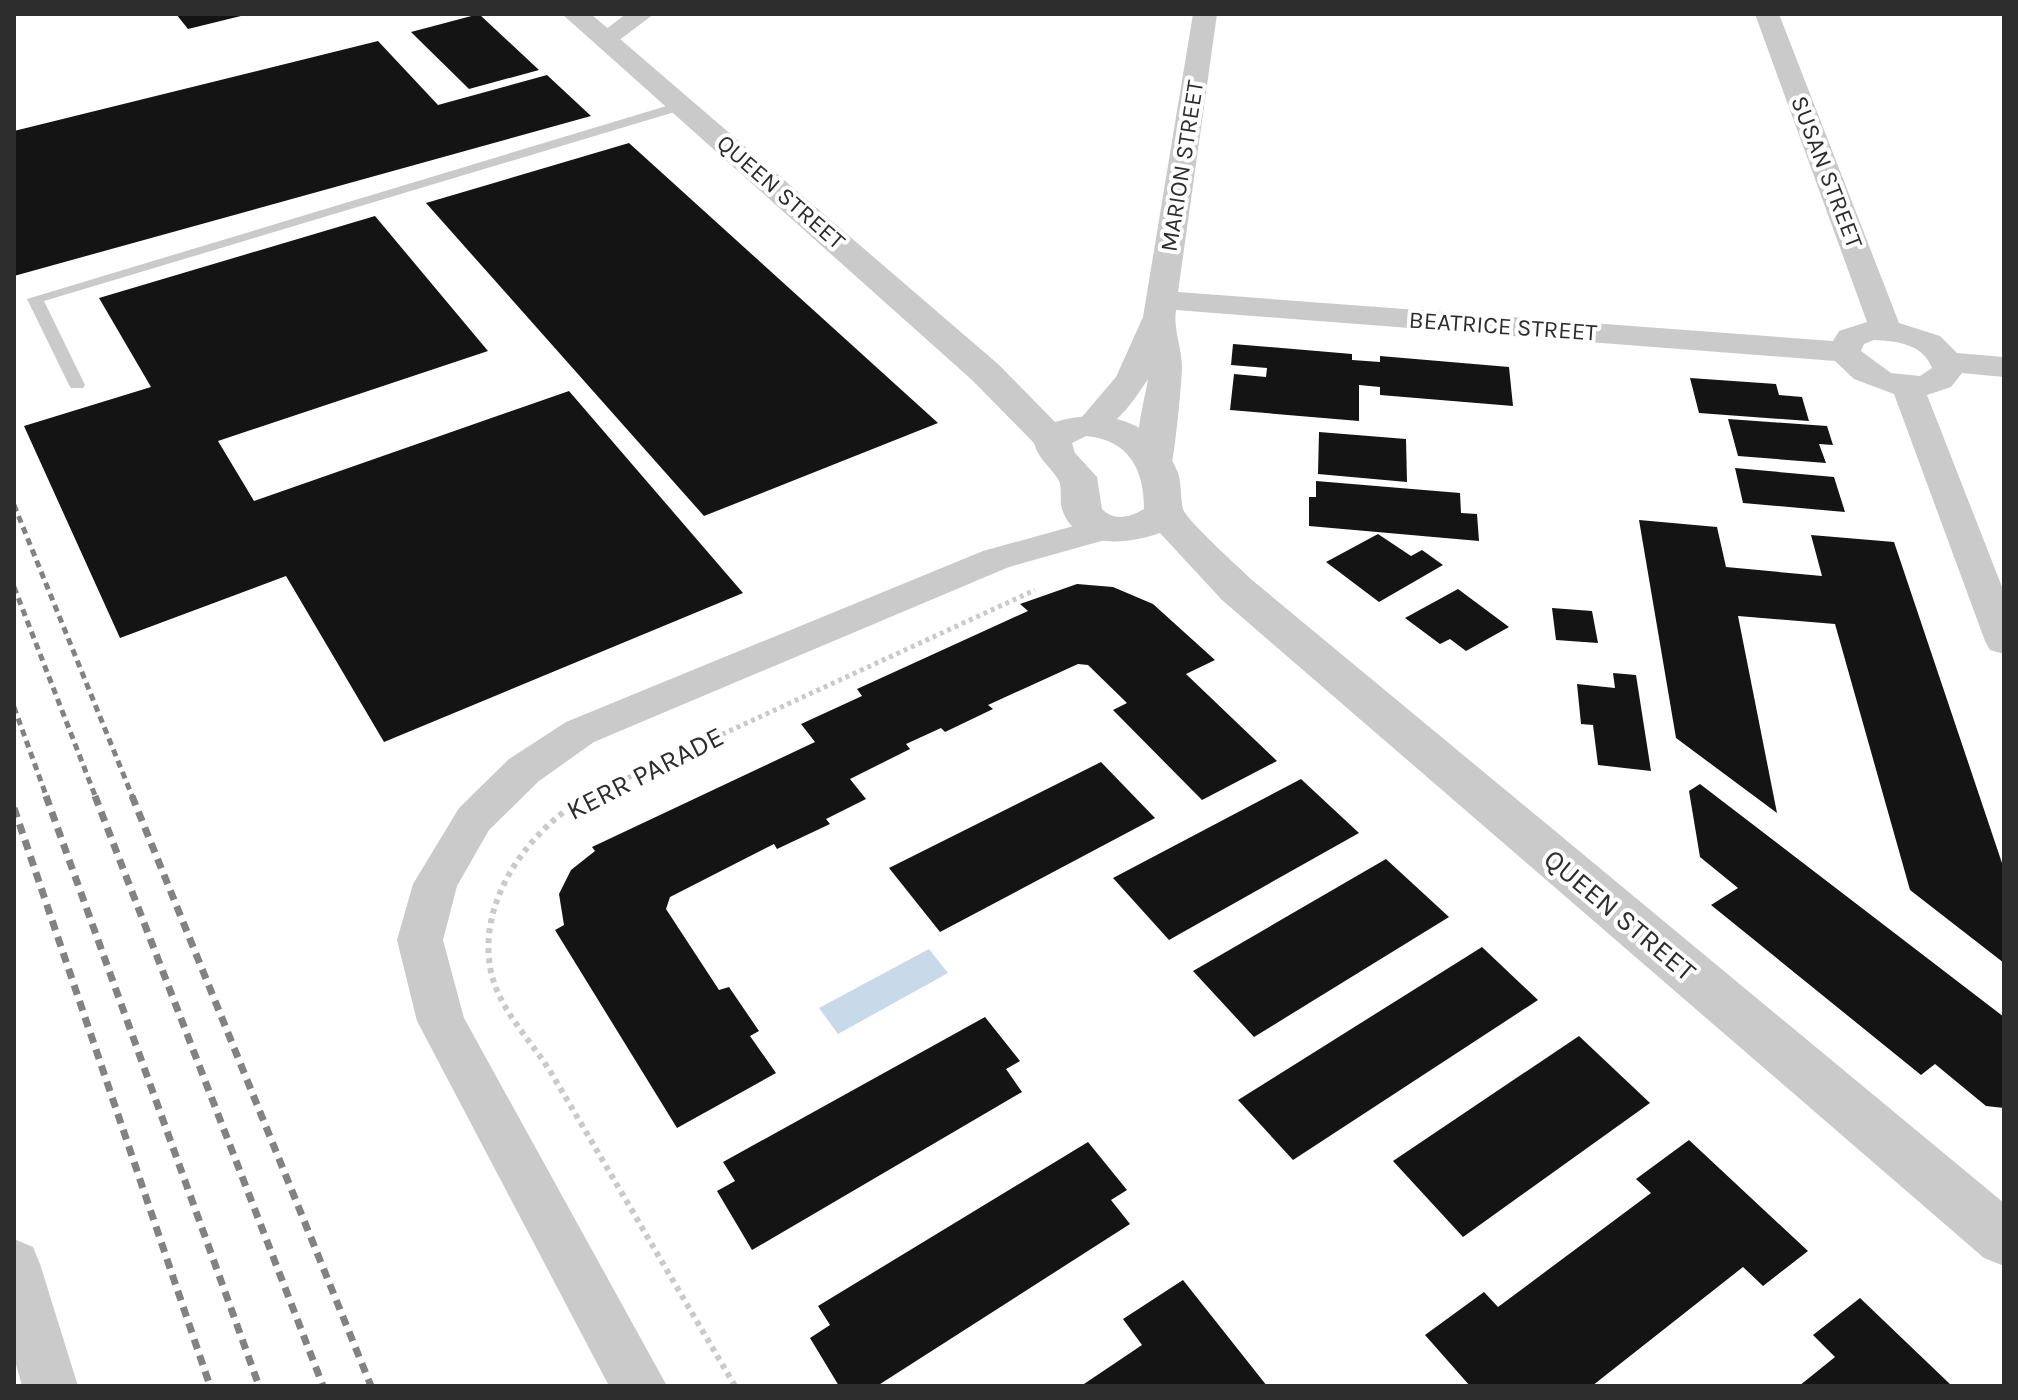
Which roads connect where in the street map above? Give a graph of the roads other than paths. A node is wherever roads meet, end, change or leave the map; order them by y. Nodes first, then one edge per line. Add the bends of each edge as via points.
1 (575, 14) edge
2 (642, 14) edge
3 (1205, 14) edge
4 (1767, 14) edge
5 (605, 39) junction
6 (683, 105) junction
7 (1160, 309) junction
8 (1886, 331) junction
9 (1845, 352) junction
10 (1947, 362) junction
11 (2004, 367) edge
12 (77, 385) dead end
13 (1907, 386) junction
14 (1076, 430) junction
15 (1157, 466) junction
16 (1081, 500) junction
17 (1137, 524) junction
18 (996, 559) junction
19 (2004, 641) edge
20 (2004, 1239) edge
21 (14, 1264) edge
22 (50, 1386) edge
23 (639, 1386) edge

1 - 5 street, QUEEN STREET
2 - 5 street
3 - 7 street, MARION STREET
4 - 8 street, SUSAN STREET
5 - 6 street, QUEEN STREET
6 - 12 lane via 35,299
6 - 14 street, QUEEN STREET via 985,372
7 - 9 street, BEATRICE STREET
7 - 14 street, MARION STREET via 1131,380
7 - 15 street, MARION STREET via 1166,366
8 - 9 street via 1859,333 1850,338
8 - 10 street via 1917,338 1941,352
9 - 13 street via 1860,370
10 - 11 street
10 - 13 street via 1949,369 1936,382
13 - 19 street
14 - 15 street via 1110,426 1136,437
14 - 16 street, QUEEN STREET via 1057,457 1078,477
15 - 17 street
16 - 17 street, QUEEN STREET via 1089,521
16 - 18 street, KERR PARADE
17 - 18 street, KERR PARADE
17 - 20 street, QUEEN STREET via 1237,590
18 - 23 street, KERR PARADE via 580,732 524,770 474,819 435,884 420,940 441,1021
21 - 22 street

